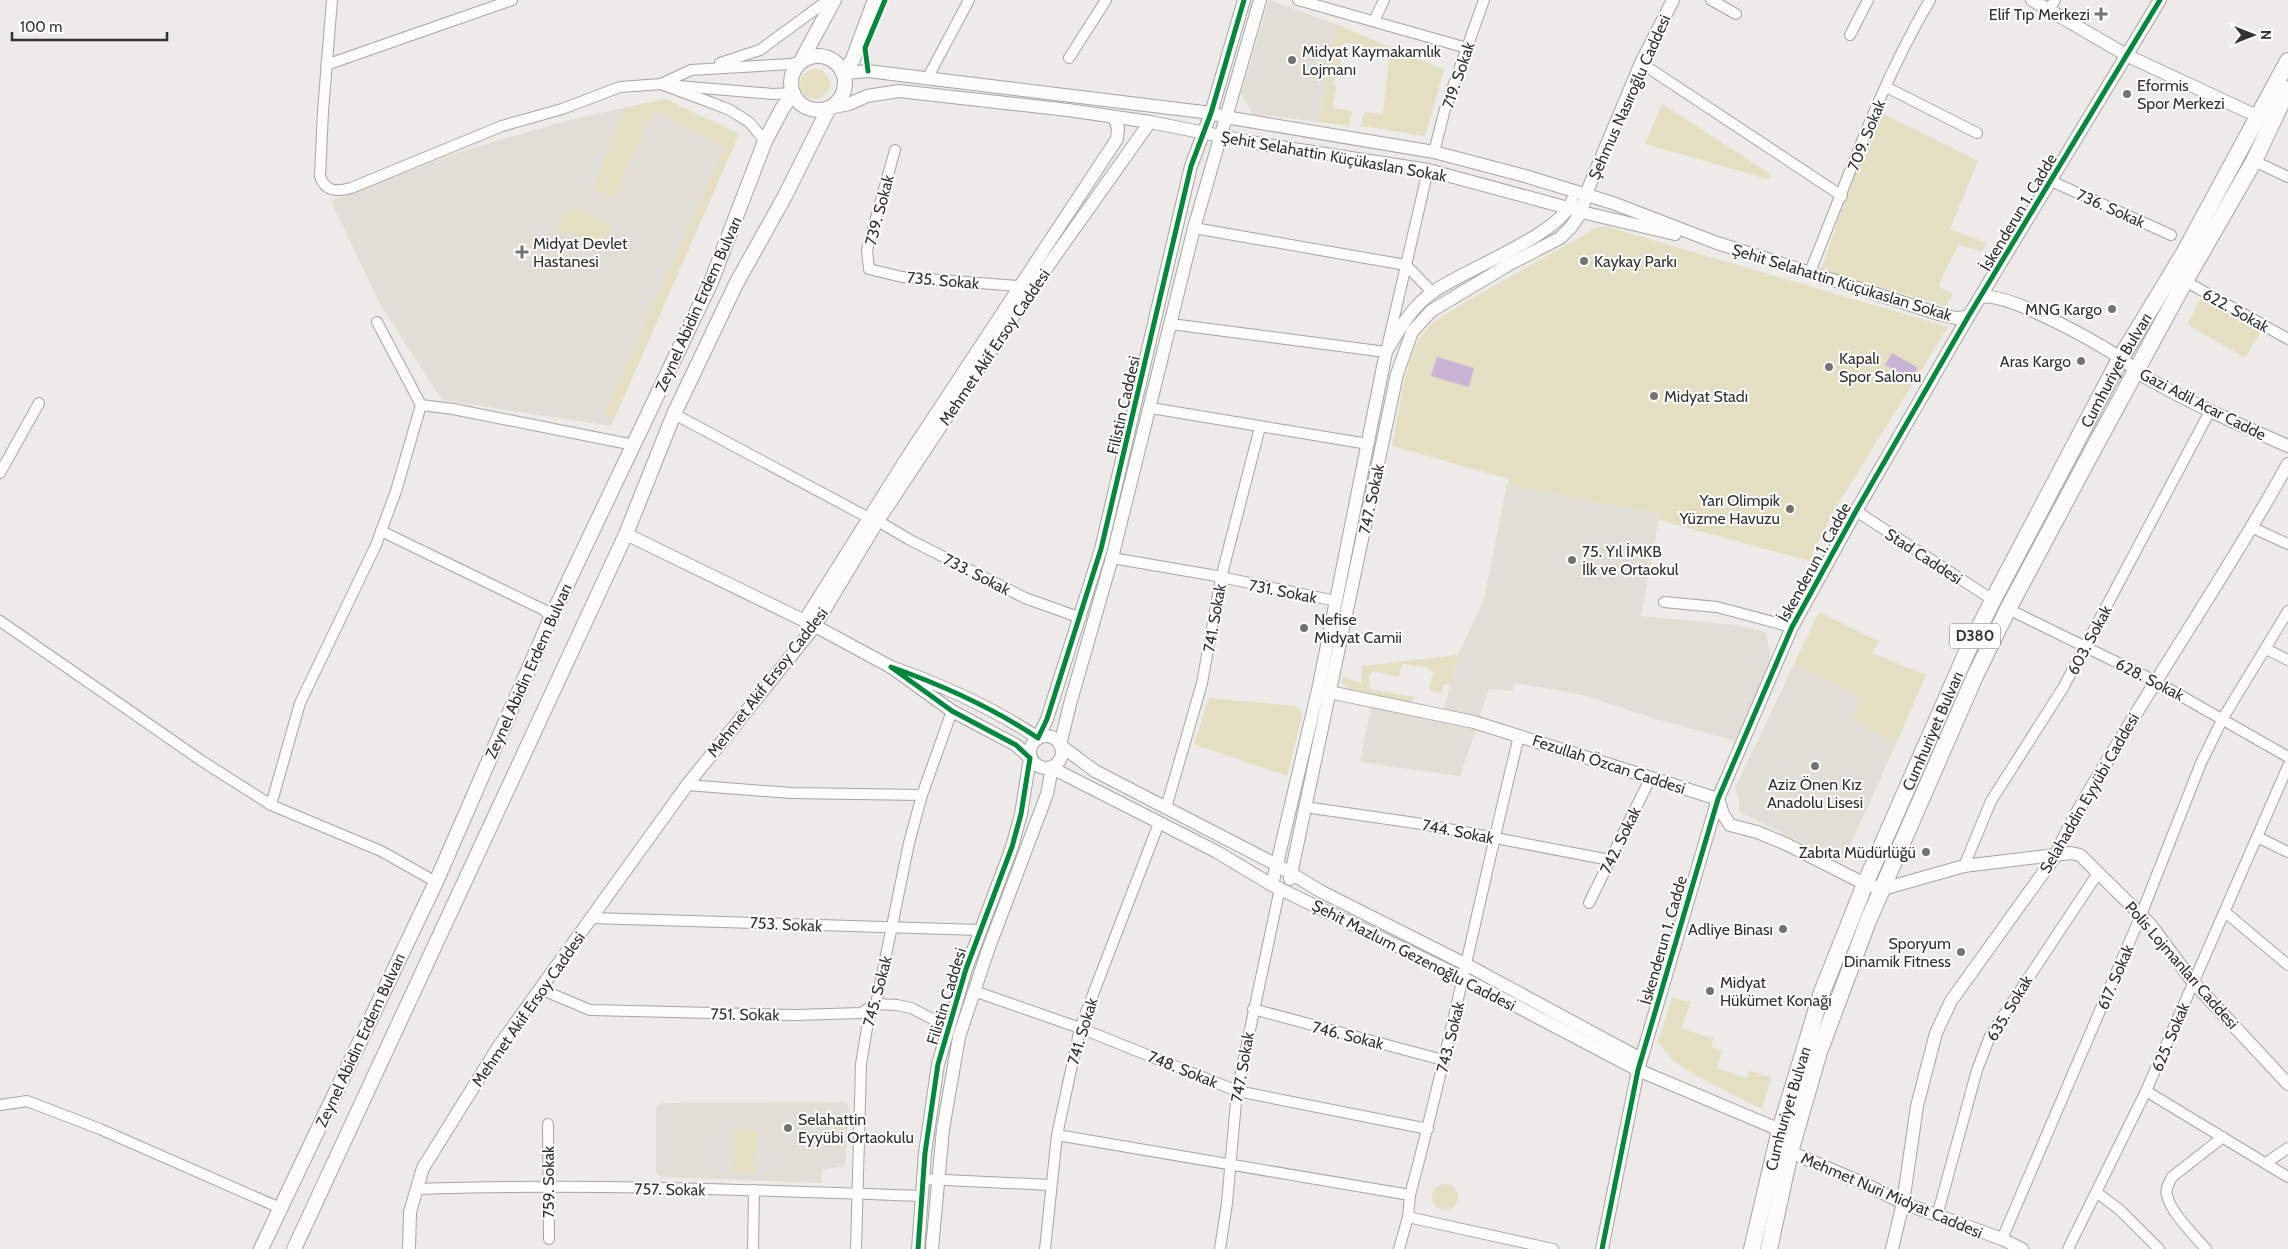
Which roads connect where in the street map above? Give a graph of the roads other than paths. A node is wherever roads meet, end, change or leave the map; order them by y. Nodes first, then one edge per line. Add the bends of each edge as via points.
1 (332, 0) edge
2 (512, 0) edge
3 (828, 0) edge
4 (834, 0) edge
5 (875, 0) edge
6 (969, 0) edge
7 (1106, 0) edge
8 (1244, 0) edge
9 (1260, 0) edge
10 (1298, 0) edge
11 (1384, 0) edge
12 (1484, 0) edge
13 (1673, 0) edge
14 (1711, 0) edge
15 (1868, 0) edge
16 (1930, 0) edge
17 (2032, 0) edge
18 (2160, 0) edge
19 (2052, 5) edge
20 (1736, 14) dead end
21 (1374, 21) junction
22 (1850, 35) dead end
23 (1467, 48) junction
24 (2128, 56) junction
25 (1069, 58) dead end
26 (2288, 60) edge
27 (802, 61) junction
28 (1641, 63) junction
29 (326, 65) junction
30 (705, 68) junction
31 (844, 74) junction
32 (928, 79) junction
33 (661, 84) junction
34 (1886, 87) junction
35 (793, 94) junction
36 (2286, 95) edge
37 (829, 108) junction
38 (1211, 113) junction
39 (2259, 116) junction
40 (1114, 117) junction
41 (1225, 117) junction
42 (1150, 122) junction
43 (1204, 133) junction
44 (1977, 133) dead end
45 (1221, 136) junction
46 (765, 142) junction
47 (895, 150) dead end
48 (1434, 152) junction
49 (2254, 162) junction
50 (1428, 170) junction
51 (2288, 177) edge
52 (2051, 181) junction
53 (1580, 193) junction
54 (1842, 196) junction
55 (1576, 209) junction
56 (1194, 228) junction
57 (2171, 234) dead end
58 (1717, 243) junction
59 (1406, 265) junction
60 (869, 269) joint
61 (1809, 274) junction
62 (2185, 281) junction
63 (1018, 286) junction
64 (1432, 292) junction
65 (1980, 296) junction
66 (1968, 318) junction
67 (378, 322) dead end
68 (1171, 324) junction
69 (2288, 339) edge
70 (1386, 352) junction
71 (2120, 359) junction
72 (2137, 371) junction
73 (39, 403) dead end
74 (421, 405) junction
75 (1151, 408) junction
76 (2210, 411) junction
77 (674, 414) junction
78 (1260, 427) junction
79 (1368, 444) junction
80 (634, 445) junction
81 (2288, 446) edge
82 (2288, 464) edge
83 (0, 473) edge
84 (1856, 511) junction
85 (873, 519) junction
86 (2253, 528) junction
87 (381, 530) junction
88 (626, 534) junction
89 (2288, 544) edge
90 (1112, 558) junction
91 (1221, 578) junction
92 (1993, 600) junction
93 (1336, 601) junction
94 (1664, 602) dead end
95 (2008, 609) junction
96 (2288, 611) edge
97 (551, 618) junction
98 (1081, 618) junction
99 (0, 621) edge
100 (809, 624) junction
101 (1792, 627) junction
102 (2086, 647) junction
103 (2266, 649) junction
104 (2288, 660) edge
105 (891, 667) junction
106 (2155, 680) junction
107 (1329, 692) junction
108 (952, 712) junction
109 (2223, 718) junction
110 (1519, 736) junction
111 (1038, 738) junction
112 (1060, 745) junction
113 (2288, 756) edge
114 (1030, 758) junction
115 (2288, 766) edge
116 (1052, 768) junction
117 (1651, 777) junction
118 (687, 785) junction
119 (922, 795) junction
120 (1718, 798) junction
121 (271, 805) junction
122 (1305, 807) junction
123 (1166, 808) junction
124 (1159, 823) junction
125 (2257, 837) junction
126 (1494, 838) junction
127 (2288, 852) edge
128 (2056, 855) junction
129 (1610, 860) junction
130 (1277, 865) junction
131 (1964, 866) junction
132 (1291, 873) junction
133 (2098, 873) junction
134 (436, 882) junction
135 (1864, 884) junction
136 (1280, 888) junction
137 (1883, 889) junction
138 (1589, 903) dead end
139 (2225, 912) junction
140 (2141, 915) junction
141 (591, 918) junction
142 (892, 928) junction
143 (980, 930) junction
144 (1467, 965) junction
145 (2288, 965) edge
146 (1465, 978) junction
147 (2193, 982) junction
148 (540, 989) junction
149 (974, 991) junction
150 (876, 1004) junction
151 (1253, 1009) junction
152 (948, 1027) junction
153 (1080, 1028) junction
154 (1443, 1060) junction
155 (1640, 1065) junction
156 (2288, 1084) edge
157 (2146, 1090) junction
158 (1237, 1091) junction
159 (0, 1105) edge
160 (548, 1124) dead end
161 (1428, 1129) junction
162 (1780, 1130) junction
163 (1057, 1135) junction
164 (2223, 1137) junction
165 (2288, 1148) edge
166 (1790, 1152) junction
167 (2266, 1163) junction
168 (1230, 1164) junction
169 (2288, 1177) edge
170 (924, 1179) junction
171 (938, 1180) junction
172 (1051, 1185) junction
173 (547, 1188) junction
174 (417, 1189) junction
175 (754, 1190) junction
176 (2096, 1192) junction
177 (858, 1194) junction
178 (1410, 1195) junction
179 (922, 1196) junction
180 (1903, 1203) junction
181 (280, 1208) junction
182 (1408, 1216) junction
183 (1937, 1216) junction
184 (549, 1239) dead end
185 (2001, 1244) edge
186 (261, 1249) edge
187 (294, 1249) edge
188 (408, 1249) edge
189 (753, 1249) edge
190 (856, 1249) edge
191 (918, 1249) edge
192 (932, 1249) edge
193 (1045, 1249) edge
194 (1220, 1249) edge
195 (1399, 1249) edge
196 (1553, 1249) edge
197 (1602, 1249) edge
198 (1752, 1249) edge
199 (1769, 1249) edge
200 (1892, 1249) edge
201 (2022, 1249) edge
202 (2068, 1249) edge
203 (2158, 1249) edge
204 (2206, 1249) edge

1 - 29 street
2 - 29 street
3 - 30 street via 760,50
4 - 27 main road
5 - 31 main road
6 - 32 street
7 - 25 street
8 - 38 street
9 - 41 street
10 - 21 street
11 - 21 street
12 - 23 street, 719. Sokak
13 - 28 street, Şehmus Nasıroğlu Caddesi
14 - 20 street
15 - 22 street
16 - 34 street, 709. Sokak
17 - 19 street
18 - 24 street, İskenderun 1. Cadde
19 - 24 street
21 - 23 street
23 - 48 street, 719. Sokak via 1445,109
24 - 39 street
24 - 52 street, İskenderun 1. Cadde
26 - 39 main road, Cumhuriyet Bulvarı / D380
27 - 30 street
27 - 31 main road via 818,55 826,56 840,66
27 - 35 main road via 791,79
28 - 53 street, Şehmus Nasıroğlu Caddesi
28 - 54 street
29 - 33 street via 320,176 322,183 338,192 502,126 562,109 620,87
30 - 33 street via 692,70
31 - 32 street, Şehit Selahattin Küçükaslan Sokak via 868,71
31 - 37 main road via 845,90
32 - 38 street, Şehit Selahattin Küçükaslan Sokak
33 - 35 street
33 - 46 street via 730,110 749,122
34 - 44 street
34 - 54 street, 709. Sokak
35 - 37 main road via 804,106
35 - 46 main road, Zeynel Abidin Erdem Bulvarı
36 - 49 main road, Cumhuriyet Bulvarı / D380
37 - 40 street, Şehit Selahattin Küçükaslan Sokak via 867,96 900,91
37 - 77 main road, Zeynel Abidin Erdem Bulvarı via 736,284
38 - 41 street, Şehit Selahattin Küçükaslan Sokak
38 - 43 street
39 - 71 main road, Cumhuriyet Bulvarı / D380 via 2183,254
40 - 42 street, Şehit Selahattin Küçükaslan Sokak
40 - 63 street via 1117,139
41 - 45 street
41 - 48 street, Şehit Selahattin Küçükaslan Sokak
42 - 43 street, Şehit Selahattin Küçükaslan Sokak
42 - 85 street, Mehmet Akif Ersoy Caddesi
43 - 45 street, Şehit Selahattin Küçükaslan Sokak
43 - 98 street, Filistin Caddesi via 1192,166 1106,531
45 - 50 street, Şehit Selahattin Küçükaslan Sokak
45 - 56 street, Filistin Caddesi
46 - 80 main road, Zeynel Abidin Erdem Bulvarı via 711,282
47 - 60 street, 739. Sokak via 867,250
48 - 53 street, Şehit Selahattin Küçükaslan Sokak
49 - 51 street
49 - 62 main road, Cumhuriyet Bulvarı / D380
50 - 55 street, Şehit Selahattin Küçükaslan Sokak
50 - 59 street
52 - 57 street, 736. Sokak
52 - 65 street, İskenderun 1. Cadde
53 - 55 street, 747. Sokak
53 - 58 street, Şehit Selahattin Küçükaslan Sokak
54 - 61 street, 709. Sokak
55 - 58 street, Şehit Selahattin Küçükaslan Sokak
55 - 64 street via 1521,245
55 - 107 street, 747. Sokak via 1571,227 1560,238 1431,311 1412,332 1397,374
56 - 59 street
56 - 68 street, Filistin Caddesi
58 - 61 street, Şehit Selahattin Küçükaslan Sokak
59 - 64 street
59 - 70 street
60 - 63 street, 735. Sokak via 902,278
61 - 66 street, Şehit Selahattin Küçükaslan Sokak via 1939,314
62 - 69 street, 622. Sokak
62 - 72 main road, Cumhuriyet Bulvarı / D380
63 - 85 street
64 - 70 street via 1408,316
65 - 66 street, İskenderun 1. Cadde
65 - 71 street via 1996,297 2024,307 2107,349
66 - 84 street, İskenderun 1. Cadde
67 - 74 street
68 - 70 street
68 - 75 street, Filistin Caddesi
70 - 79 street
71 - 72 street, Gazi Adil Acar Cadde
71 - 92 main road, Cumhuriyet Bulvarı / D380
72 - 76 street, Gazi Adil Acar Cadde
72 - 95 main road, Cumhuriyet Bulvarı / D380
73 - 83 street
74 - 80 street
74 - 87 street
75 - 78 street
75 - 90 street, Filistin Caddesi
76 - 81 street, Gazi Adil Acar Cadde
76 - 102 street, 603. Sokak
77 - 85 street, 733. Sokak
77 - 88 main road, Zeynel Abidin Erdem Bulvarı
78 - 79 street
78 - 91 street, 741. Sokak
79 - 93 street
80 - 97 main road, Zeynel Abidin Erdem Bulvarı
82 - 86 street, Selahaddin Eyyübi Caddesi
84 - 92 street, Stad Caddesi
84 - 101 street, İskenderun 1. Cadde
85 - 98 street, 733. Sokak via 1025,598
85 - 100 street, Mehmet Akif Ersoy Caddesi
86 - 89 street
86 - 106 street, Selahaddin Eyyübi Caddesi
87 - 97 street via 544,610
87 - 121 street via 300,703
88 - 100 street
88 - 187 main road, Zeynel Abidin Erdem Bulvarı
90 - 91 street, 731. Sokak
90 - 112 street, Filistin Caddesi
91 - 93 street, 731. Sokak
91 - 123 street, 741. Sokak via 1202,683
92 - 135 main road, Cumhuriyet Bulvarı / D380
93 - 130 street
94 - 101 street via 1717,607
95 - 102 street, 628. Sokak
95 - 137 main road, Cumhuriyet Bulvarı / D380 via 1975,676
96 - 103 street, 617. Sokak
97 - 134 main road, Zeynel Abidin Erdem Bulvarı
98 - 111 street, Filistin Caddesi
99 - 121 street
100 - 105 street
100 - 118 street, Mehmet Akif Ersoy Caddesi
101 - 120 street, İskenderun 1. Cadde
102 - 106 street, 628. Sokak
102 - 131 street, 603. Sokak via 1991,801
103 - 104 street
103 - 109 street, 617. Sokak
105 - 108 street
105 - 111 street via 930,681 1017,724
106 - 109 street, 628. Sokak
106 - 128 street, Selahaddin Eyyübi Caddesi via 2068,828
107 - 110 street, Fezullah Özcan Caddesi via 1474,722
107 - 122 street, 747. Sokak
108 - 114 street via 1016,746
108 - 119 street, 745. Sokak
109 - 113 street, 628. Sokak
109 - 140 street, 617. Sokak via 2201,763
110 - 117 street, Fezullah Özcan Caddesi
110 - 126 street, 743. Sokak
111 - 112 street via 1048,736
111 - 114 street via 1030,748
112 - 116 street via 1062,756
112 - 123 street, Şehit Mazlum Gezenoğlu Caddesi via 1095,771
114 - 116 street via 1041,769
114 - 143 street, Filistin Caddesi via 1012,847
115 - 125 street, 625. Sokak
116 - 124 street, Şehit Mazlum Gezenoğlu Caddesi
116 - 149 street, Filistin Caddesi via 1047,794
117 - 120 street, Fezullah Özcan Caddesi
117 - 129 street, 742. Sokak
118 - 119 street via 791,793
118 - 141 street, Mehmet Akif Ersoy Caddesi
119 - 142 street, 745. Sokak via 908,843
120 - 135 street via 1722,814 1730,825 1771,838
120 - 155 street, İskenderun 1. Cadde
121 - 134 street via 381,851
122 - 126 street, 744. Sokak
122 - 132 street, 747. Sokak
123 - 130 street, Şehit Mazlum Gezenoğlu Caddesi
124 - 136 street, Şehit Mazlum Gezenoğlu Caddesi
124 - 153 street, 741. Sokak
125 - 127 street
125 - 139 street, 625. Sokak
126 - 129 street, 744. Sokak
126 - 144 street, 743. Sokak
128 - 131 street, Polis Lojmanları Caddesi
128 - 133 street, Polis Lojmanları Caddesi via 2080,855
128 - 180 street, Selahaddin Eyyübi Caddesi via 1952,1001 1936,1033 1917,1106
129 - 138 street, 742. Sokak
130 - 132 street, Şehit Mazlum Gezenoğlu Caddesi
130 - 136 street
131 - 137 street, Polis Lojmanları Caddesi
132 - 136 street, 747. Sokak
132 - 144 street, Şehit Mazlum Gezenoğlu Caddesi
133 - 140 street, Polis Lojmanları Caddesi
133 - 183 street, 635. Sokak via 1990,1036 1977,1070
134 - 181 main road, Zeynel Abidin Erdem Bulvarı
135 - 137 street
135 - 162 main road, Cumhuriyet Bulvarı / D380 via 1822,992
136 - 146 street, Şehit Mazlum Gezenoğlu Caddesi
136 - 151 street, 747. Sokak
137 - 166 main road, Cumhuriyet Bulvarı / D380 via 1819,1052
139 - 145 street
139 - 147 street, 625. Sokak
140 - 147 street, Polis Lojmanları Caddesi
140 - 185 street, 617. Sokak
141 - 142 street, 753. Sokak
141 - 148 street, Mehmet Akif Ersoy Caddesi
142 - 143 street, 753. Sokak
142 - 150 street, 745. Sokak
143 - 152 street, Filistin Caddesi
144 - 146 street, 743. Sokak
144 - 155 street, Şehit Mazlum Gezenoğlu Caddesi
146 - 154 street, 743. Sokak
146 - 155 street, Şehit Mazlum Gezenoğlu Caddesi
147 - 156 street, Polis Lojmanları Caddesi
147 - 157 street, 625. Sokak
148 - 150 street, 751. Sokak via 590,1010 796,1015 861,1013
148 - 174 street, Mehmet Akif Ersoy Caddesi via 499,1046 423,1168
149 - 153 street, 748. Sokak
149 - 171 street, Filistin Caddesi via 952,1070
150 - 152 street, 751. Sokak via 911,1008
150 - 177 street, 745. Sokak via 869,1016 861,1064
151 - 154 street, 746. Sokak
151 - 158 street, 747. Sokak
152 - 170 street, Filistin Caddesi via 930,1106
153 - 158 street, 748. Sokak
153 - 163 street, 741. Sokak
154 - 161 street, 743. Sokak
155 - 162 street, Şehit Mazlum Gezenoğlu Caddesi
155 - 197 street, İskenderun 1. Cadde
157 - 164 street
157 - 176 street, 625. Sokak
158 - 161 street, 748. Sokak
158 - 168 street, 747. Sokak
159 - 181 street via 27,1101 100,1129
160 - 173 street, 759. Sokak
161 - 178 street, 743. Sokak
162 - 198 main road, Cumhuriyet Bulvarı / D380
163 - 168 street
163 - 172 street, 741. Sokak
164 - 167 street
164 - 204 street via 2172,1177 2167,1185 2166,1194 2172,1206
165 - 167 street
166 - 180 street, Mehmet Nuri Midyat Caddesi
166 - 199 main road, Cumhuriyet Bulvarı / D380
167 - 169 street
168 - 178 street
168 - 194 street, 747. Sokak
170 - 171 street
170 - 179 street, Filistin Caddesi
171 - 172 street
171 - 192 street, Filistin Caddesi
172 - 193 street, 741. Sokak
173 - 174 street, 757. Sokak
173 - 175 street, 757. Sokak
173 - 184 street, 759. Sokak
174 - 188 street, Mehmet Akif Ersoy Caddesi via 410,1212
175 - 177 street, 757. Sokak
175 - 189 street
176 - 202 street, 625. Sokak
176 - 203 street via 2120,1210
177 - 179 street, 757. Sokak
177 - 190 street, 745. Sokak
178 - 182 street, 743. Sokak
179 - 191 street, Filistin Caddesi
180 - 183 street, Mehmet Nuri Midyat Caddesi
180 - 200 street, Selahaddin Eyyübi Caddesi
181 - 186 main road, Zeynel Abidin Erdem Bulvarı
182 - 195 street, 743. Sokak
182 - 196 street
183 - 185 street, Mehmet Nuri Midyat Caddesi
185 - 201 street, Mehmet Nuri Midyat Caddesi

